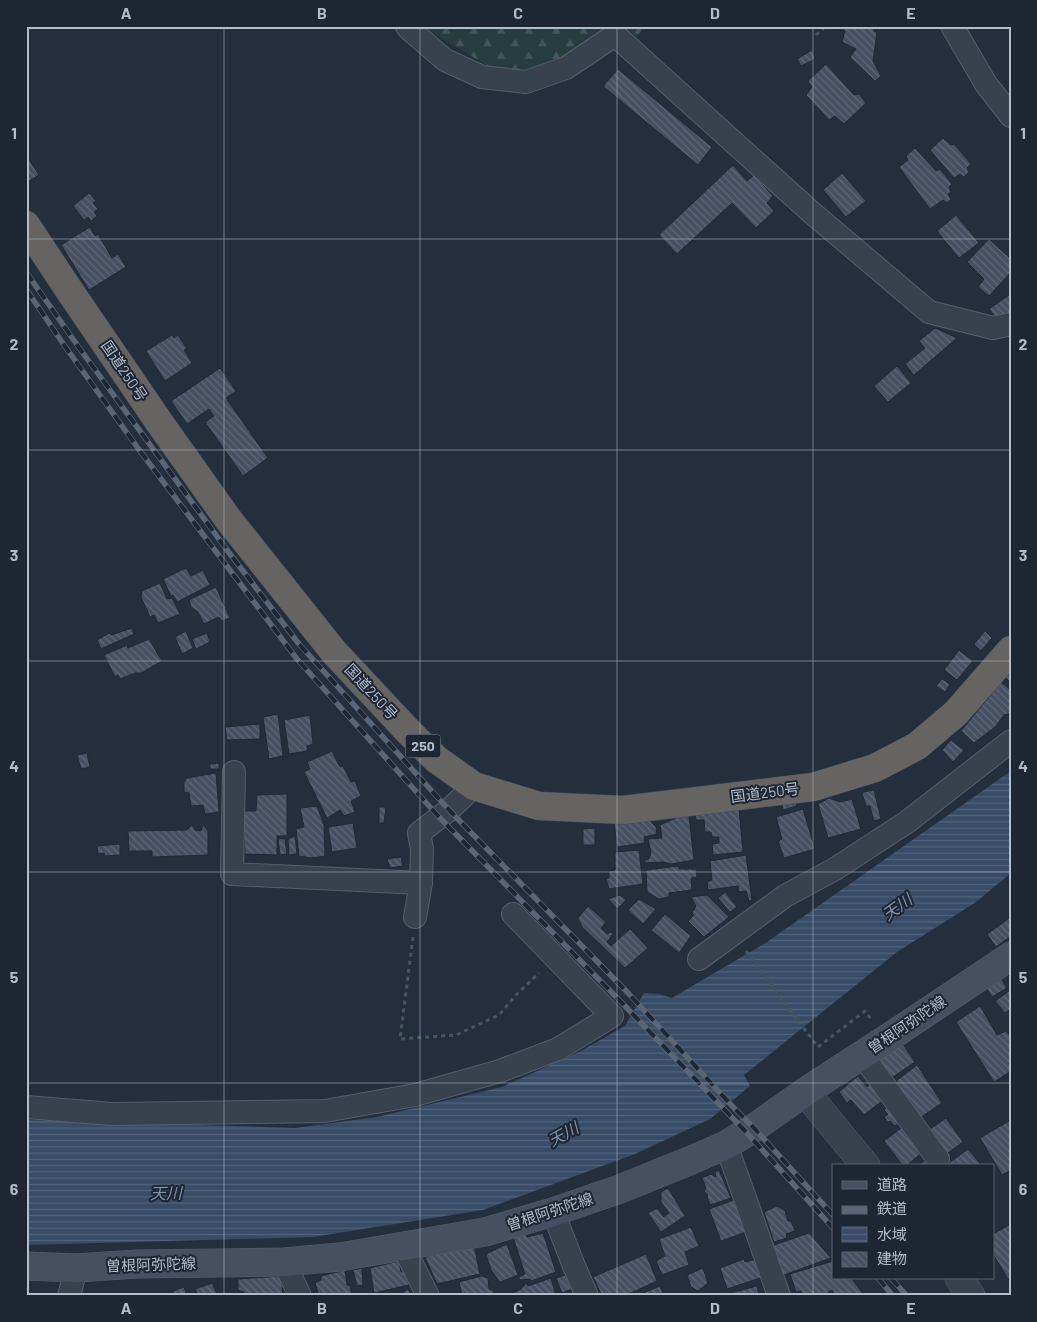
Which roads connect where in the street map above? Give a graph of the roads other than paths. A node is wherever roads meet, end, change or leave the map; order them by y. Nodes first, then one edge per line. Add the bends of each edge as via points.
1 (407, 26) edge
2 (952, 26) edge
3 (1011, 116) edge
4 (26, 226) edge
5 (1011, 324) edge
6 (1011, 650) edge
7 (1011, 742) edge
8 (234, 772) dead end
9 (474, 786) junction
10 (421, 883) junction
11 (514, 914) dead end
12 (415, 917) road end
13 (1011, 956) edge
14 (699, 959) dead end
15 (862, 1055) junction
16 (805, 1092) junction
17 (26, 1107) edge
18 (726, 1145) junction
19 (938, 1159) dead end
20 (864, 1164) edge
21 (553, 1212) junction
22 (403, 1246) junction
23 (284, 1262) junction
24 (26, 1266) edge
25 (76, 1268) junction
26 (960, 1280) edge
27 (69, 1296) edge
28 (300, 1296) edge
29 (428, 1296) edge
30 (588, 1296) edge
31 (779, 1296) edge
32 (971, 1296) edge

1 - 5 street via 445,60 482,77 526,82 566,68 615,34 811,212 929,312 993,328
2 - 3 street via 986,84
4 - 9 highway, 国道250号 / 250 via 159,422 334,652 436,759
6 - 9 highway, 国道250号 / 250 via 956,713 917,746 875,768 813,787 623,810 539,806
7 - 14 street via 907,822 835,869 785,896
8 - 10 street via 232,874
9 - 10 street via 418,833 422,849
10 - 12 street
11 - 17 street via 612,1016 558,1049 500,1071 415,1095 325,1111 112,1114
13 - 15 main road, 曽根阿弥陀線
15 - 16 main road, 曽根阿弥陀線
15 - 19 street
16 - 18 main road, 曽根阿弥陀線
16 - 20 street
18 - 21 main road, 曽根阿弥陀線 via 620,1189
18 - 31 street
21 - 22 main road, 曽根阿弥陀線 via 485,1232
21 - 30 street
22 - 23 main road, 曽根阿弥陀線
22 - 29 street
23 - 25 main road, 曽根阿弥陀線
23 - 28 street
24 - 25 main road, 曽根阿弥陀線
25 - 27 street
26 - 32 street

